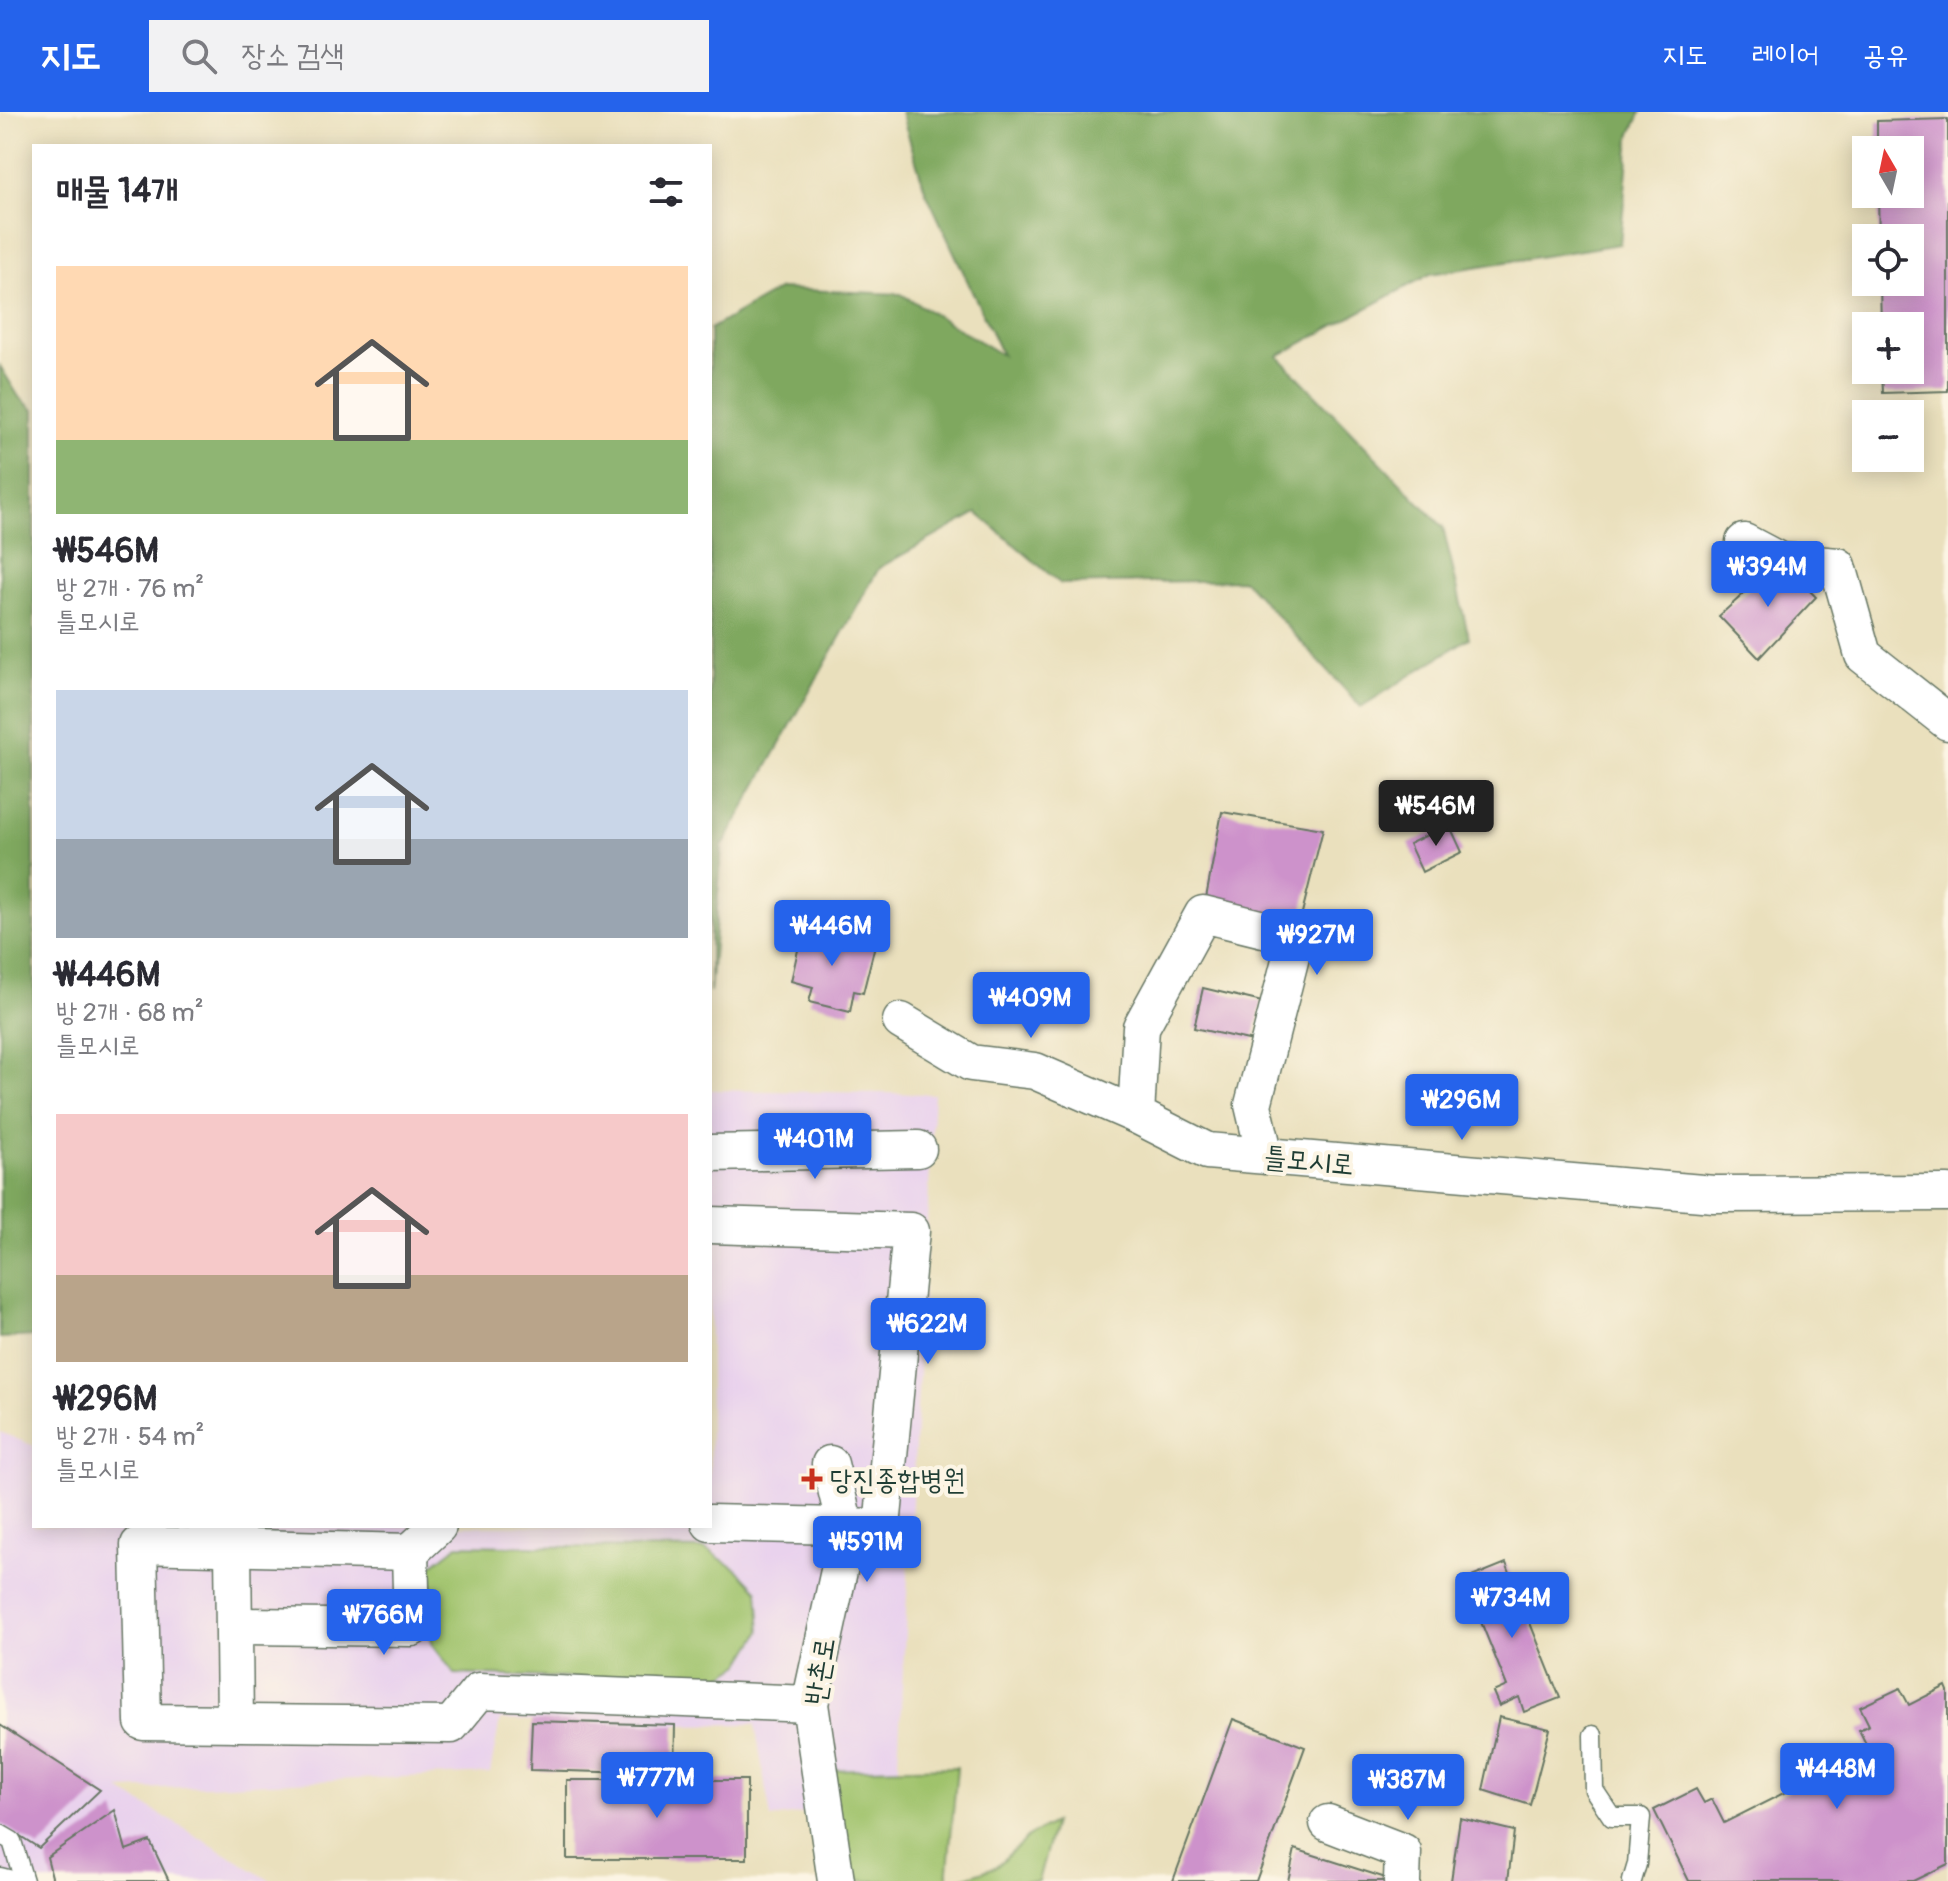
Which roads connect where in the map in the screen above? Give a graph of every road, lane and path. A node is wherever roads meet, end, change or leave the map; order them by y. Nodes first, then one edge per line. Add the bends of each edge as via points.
1 (1744, 542) dead end
2 (1948, 722) edge
3 (901, 1021) dead end
4 (1136, 1115) junction
5 (918, 1149) dead end
6 (712, 1153) edge
7 (1265, 1156) junction
8 (1948, 1193) edge
9 (712, 1225) edge
10 (830, 1464) dead end
11 (712, 1523) edge
12 (845, 1526) junction
13 (436, 1528) edge
14 (233, 1548) junction
15 (410, 1552) junction
16 (234, 1626) junction
17 (810, 1704) junction
18 (235, 1723) junction
19 (1593, 1735) dead end
20 (1328, 1823) dead end
21 (0, 1834) edge
22 (0, 1877) edge
23 (16, 1881) edge
24 (24, 1881) edge
25 (836, 1881) edge
26 (1402, 1881) edge
27 (1632, 1881) edge

1 - 2 street via 1780,561 1838,566 1863,655
3 - 4 street, 틀모시로 via 971,1063 1035,1071
4 - 7 street, 틀모시로 via 1207,1151
4 - 7 street via 1141,1027 1203,914 1296,937 1253,1105
5 - 6 street
7 - 8 street, 틀모시로 via 1714,1194
9 - 12 street via 911,1231 882,1527
10 - 12 street, 반촌로
11 - 12 street
12 - 17 street, 반촌로
13 - 15 street
14 - 15 street
14 - 16 street
14 - 18 street via 139,1545 143,1722
15 - 16 street via 412,1628
16 - 18 street
17 - 18 street via 479,1691 451,1725
17 - 25 street, 반촌로
19 - 27 lane via 1594,1790 1612,1817 1641,1817
20 - 26 street via 1403,1852
21 - 24 lane via 12,1841
22 - 23 lane

